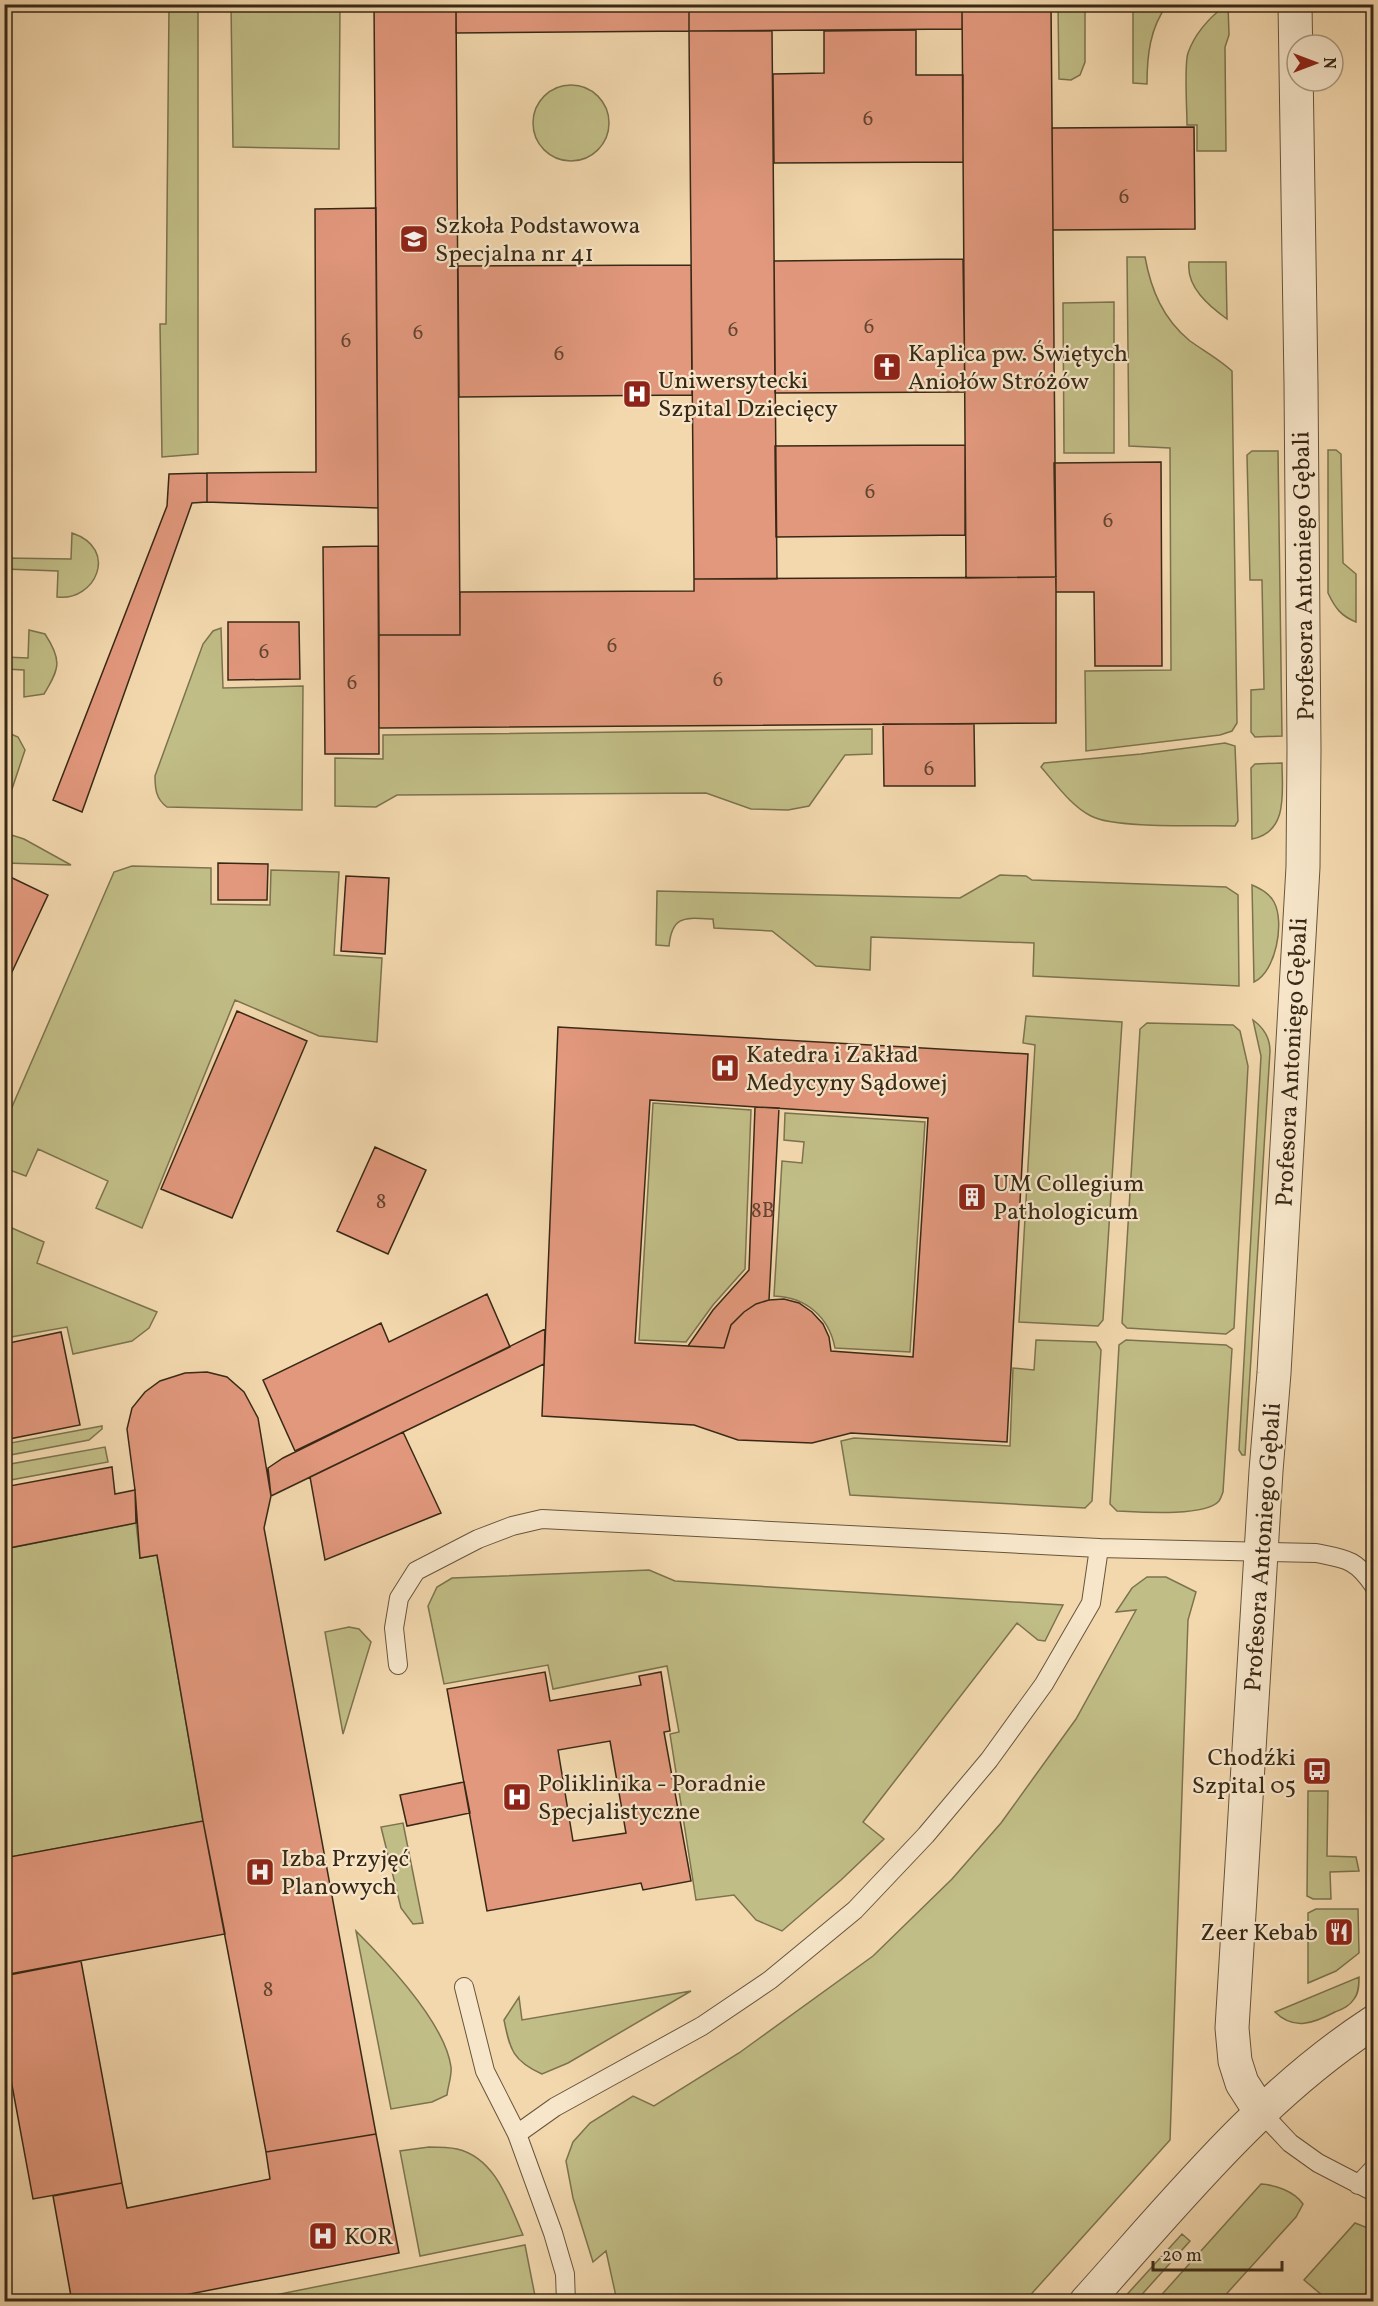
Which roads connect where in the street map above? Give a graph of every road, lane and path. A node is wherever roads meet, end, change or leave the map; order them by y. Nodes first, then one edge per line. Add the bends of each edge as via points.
1 (1295, 4) edge
2 (1099, 1548) junction
3 (1262, 1551) junction
4 (1374, 1586) edge
5 (398, 1665) dead end
6 (464, 1987) dead end
7 (1374, 2022) edge
8 (1260, 2111) junction
9 (517, 2134) junction
10 (1374, 2168) edge
11 (1366, 2189) edge
12 (566, 2301) edge
13 (1086, 2301) edge

1 - 3 street, Profesora Antoniego Gębali via 1303,867
2 - 3 lane
2 - 5 lane via 543,1519 478,1539 416,1571 399,1598 394,1628
2 - 9 lane via 1091,1603 1044,1684 989,1760 933,1827 855,1910 770,1980 702,2026 555,2107
3 - 4 lane via 1316,1553 1346,1559 1361,1567
3 - 8 street, Profesora Antoniego Gębali via 1232,2028 1242,2083
6 - 9 lane via 484,2071
7 - 8 street via 1315,2063
8 - 11 lane via 1290,2143
8 - 13 street
9 - 12 lane via 553,2233 565,2274
10 - 11 lane

